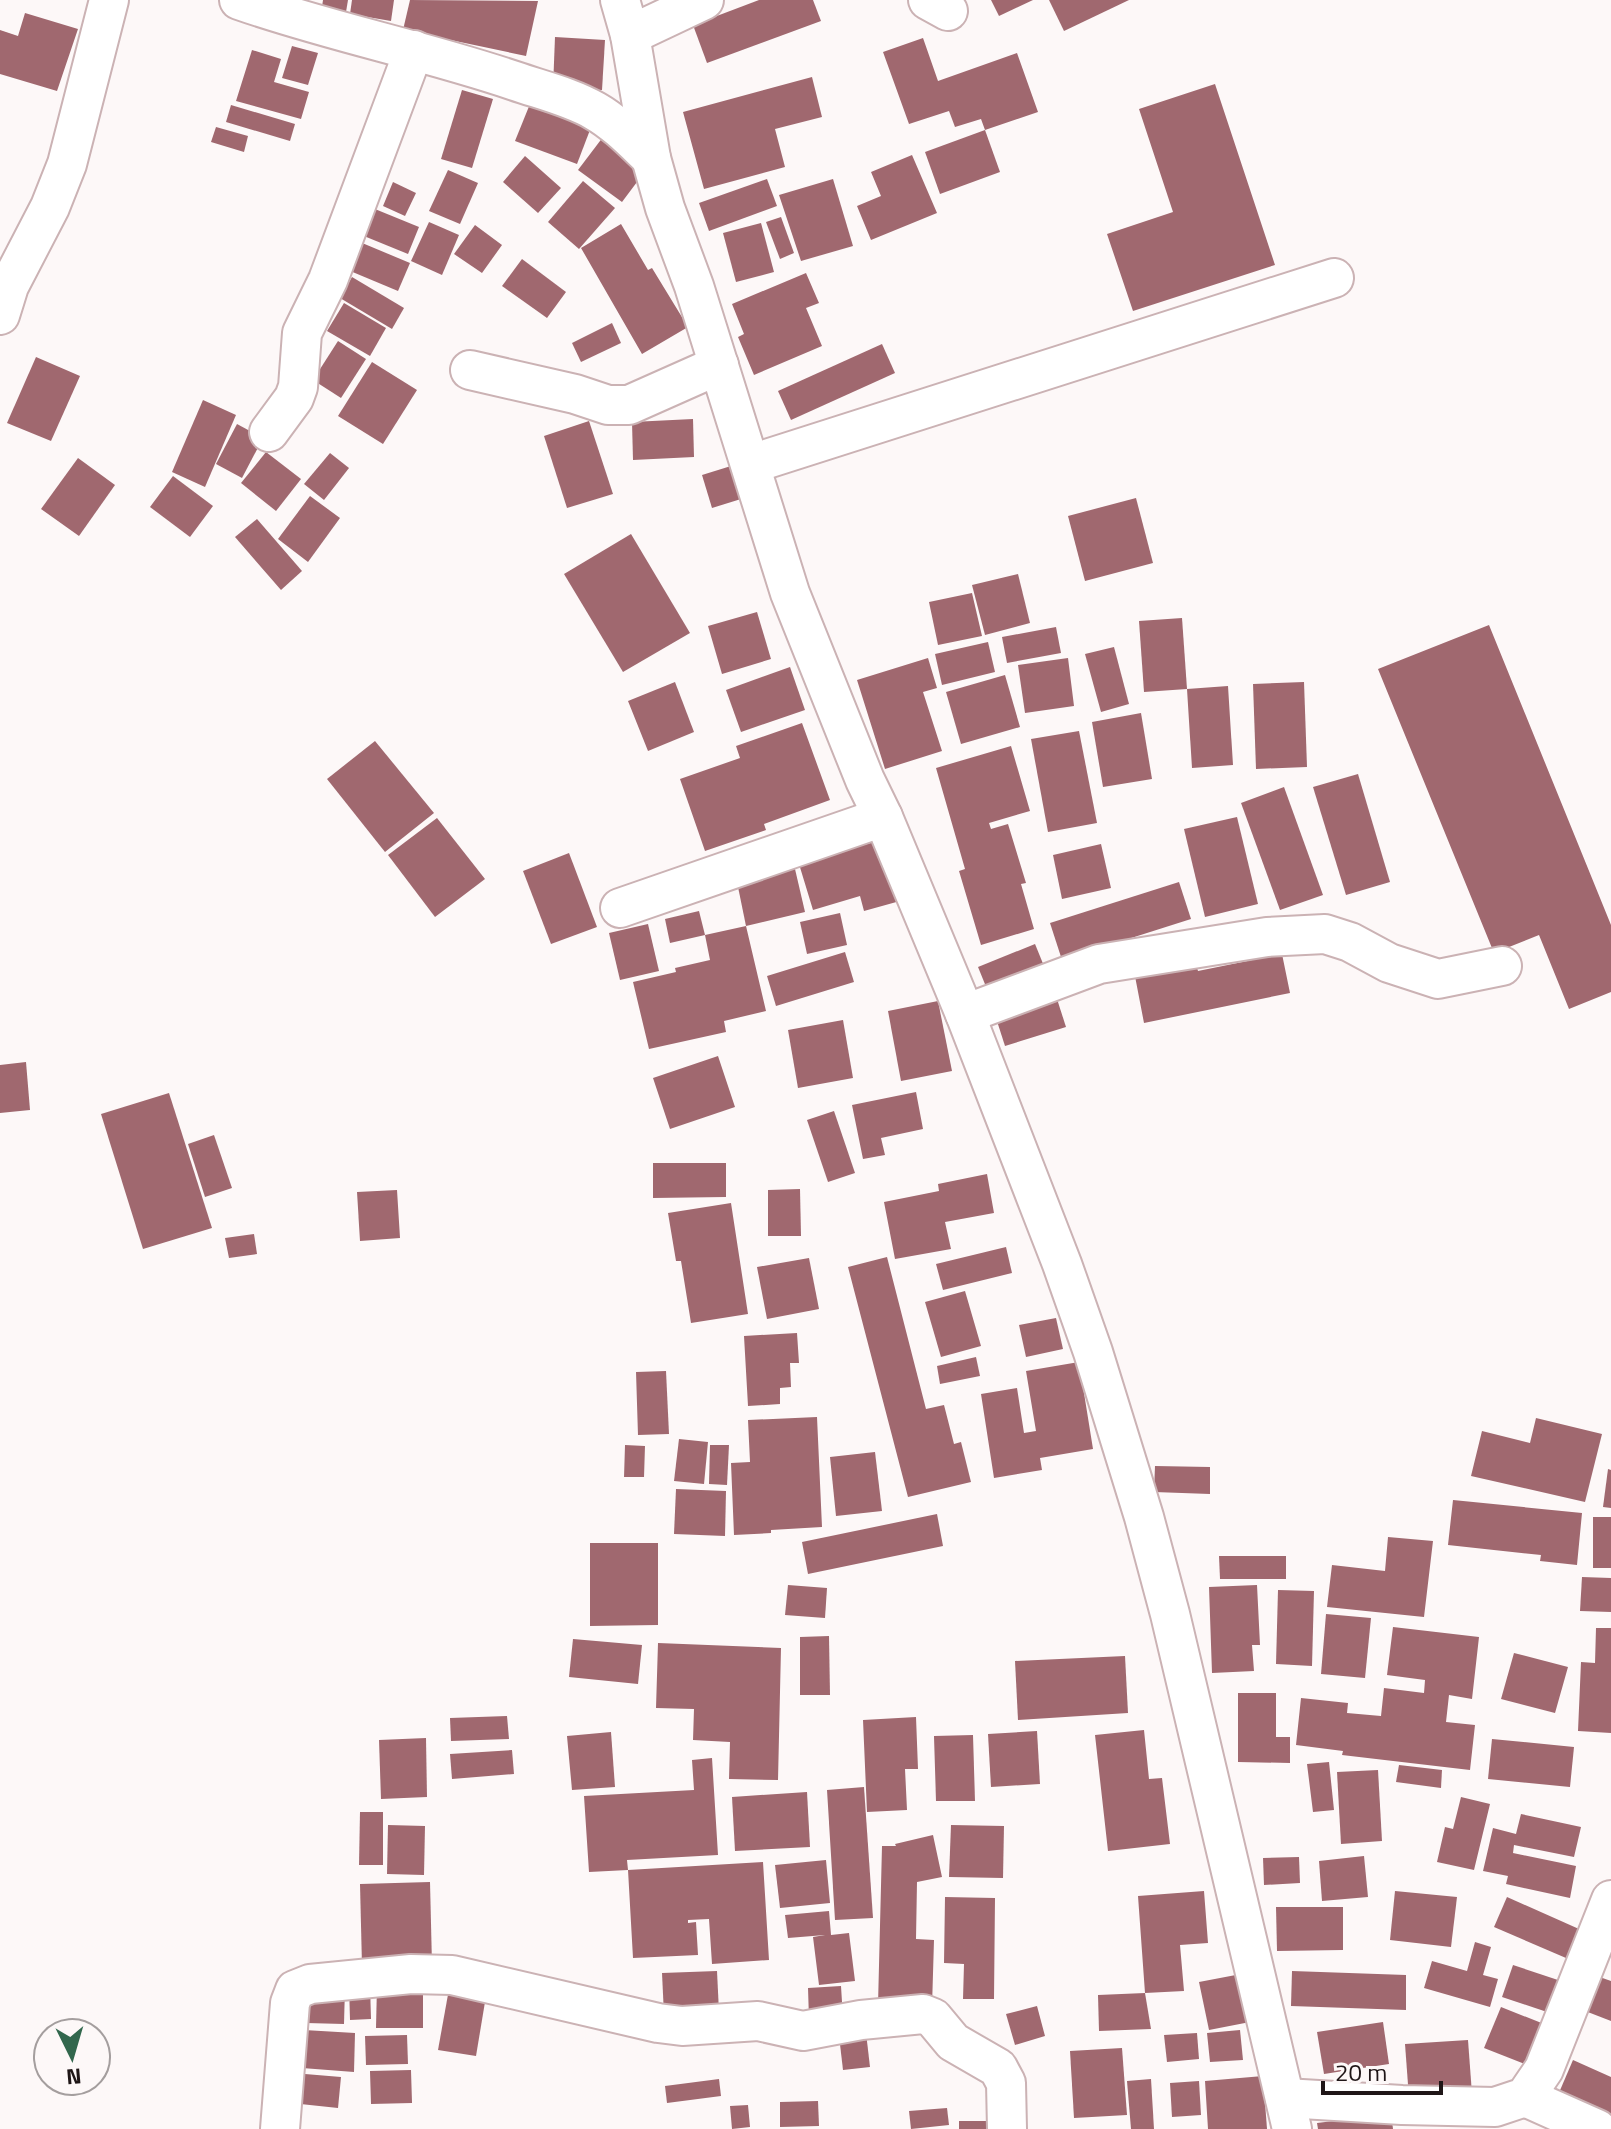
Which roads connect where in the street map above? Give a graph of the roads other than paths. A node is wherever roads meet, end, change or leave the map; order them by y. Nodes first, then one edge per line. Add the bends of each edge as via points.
1 (109, 0) edge
2 (239, 0) edge
3 (704, 0) edge
4 (625, 18) edge
5 (414, 50) junction
6 (651, 158) junction
7 (1334, 278) dead end
8 (0, 315) edge
9 (719, 365) junction
10 (470, 370) dead end
11 (269, 432) dead end
12 (751, 464) junction
13 (883, 817) junction
14 (620, 908) dead end
15 (1502, 966) dead end
16 (965, 1014) junction
17 (1611, 1900) edge
18 (1525, 2097) junction
19 (1289, 2114) edge
20 (280, 2129) edge
21 (1007, 2129) edge
22 (1597, 2129) edge

1 - 8 street via 63,175
2 - 5 street
3 - 4 street
4 - 6 street
5 - 6 street via 592,109
5 - 11 street via 328,280 302,333 294,398
6 - 9 street
7 - 12 street
9 - 10 street via 629,405 608,405
9 - 12 street
12 - 13 street via 790,593
13 - 14 street
13 - 16 street
15 - 16 street via 1438,979 1325,934 1267,937 1099,964
16 - 19 street via 1062,1264 1144,1517
17 - 18 street via 1544,2069
18 - 19 street via 1495,2107 1386,2105
18 - 22 street
20 - 21 street via 295,1990 310,1984 427,1974 452,1975 682,2026 758,2021 803,2031 929,2015 953,2042 998,2068 1006,2083

